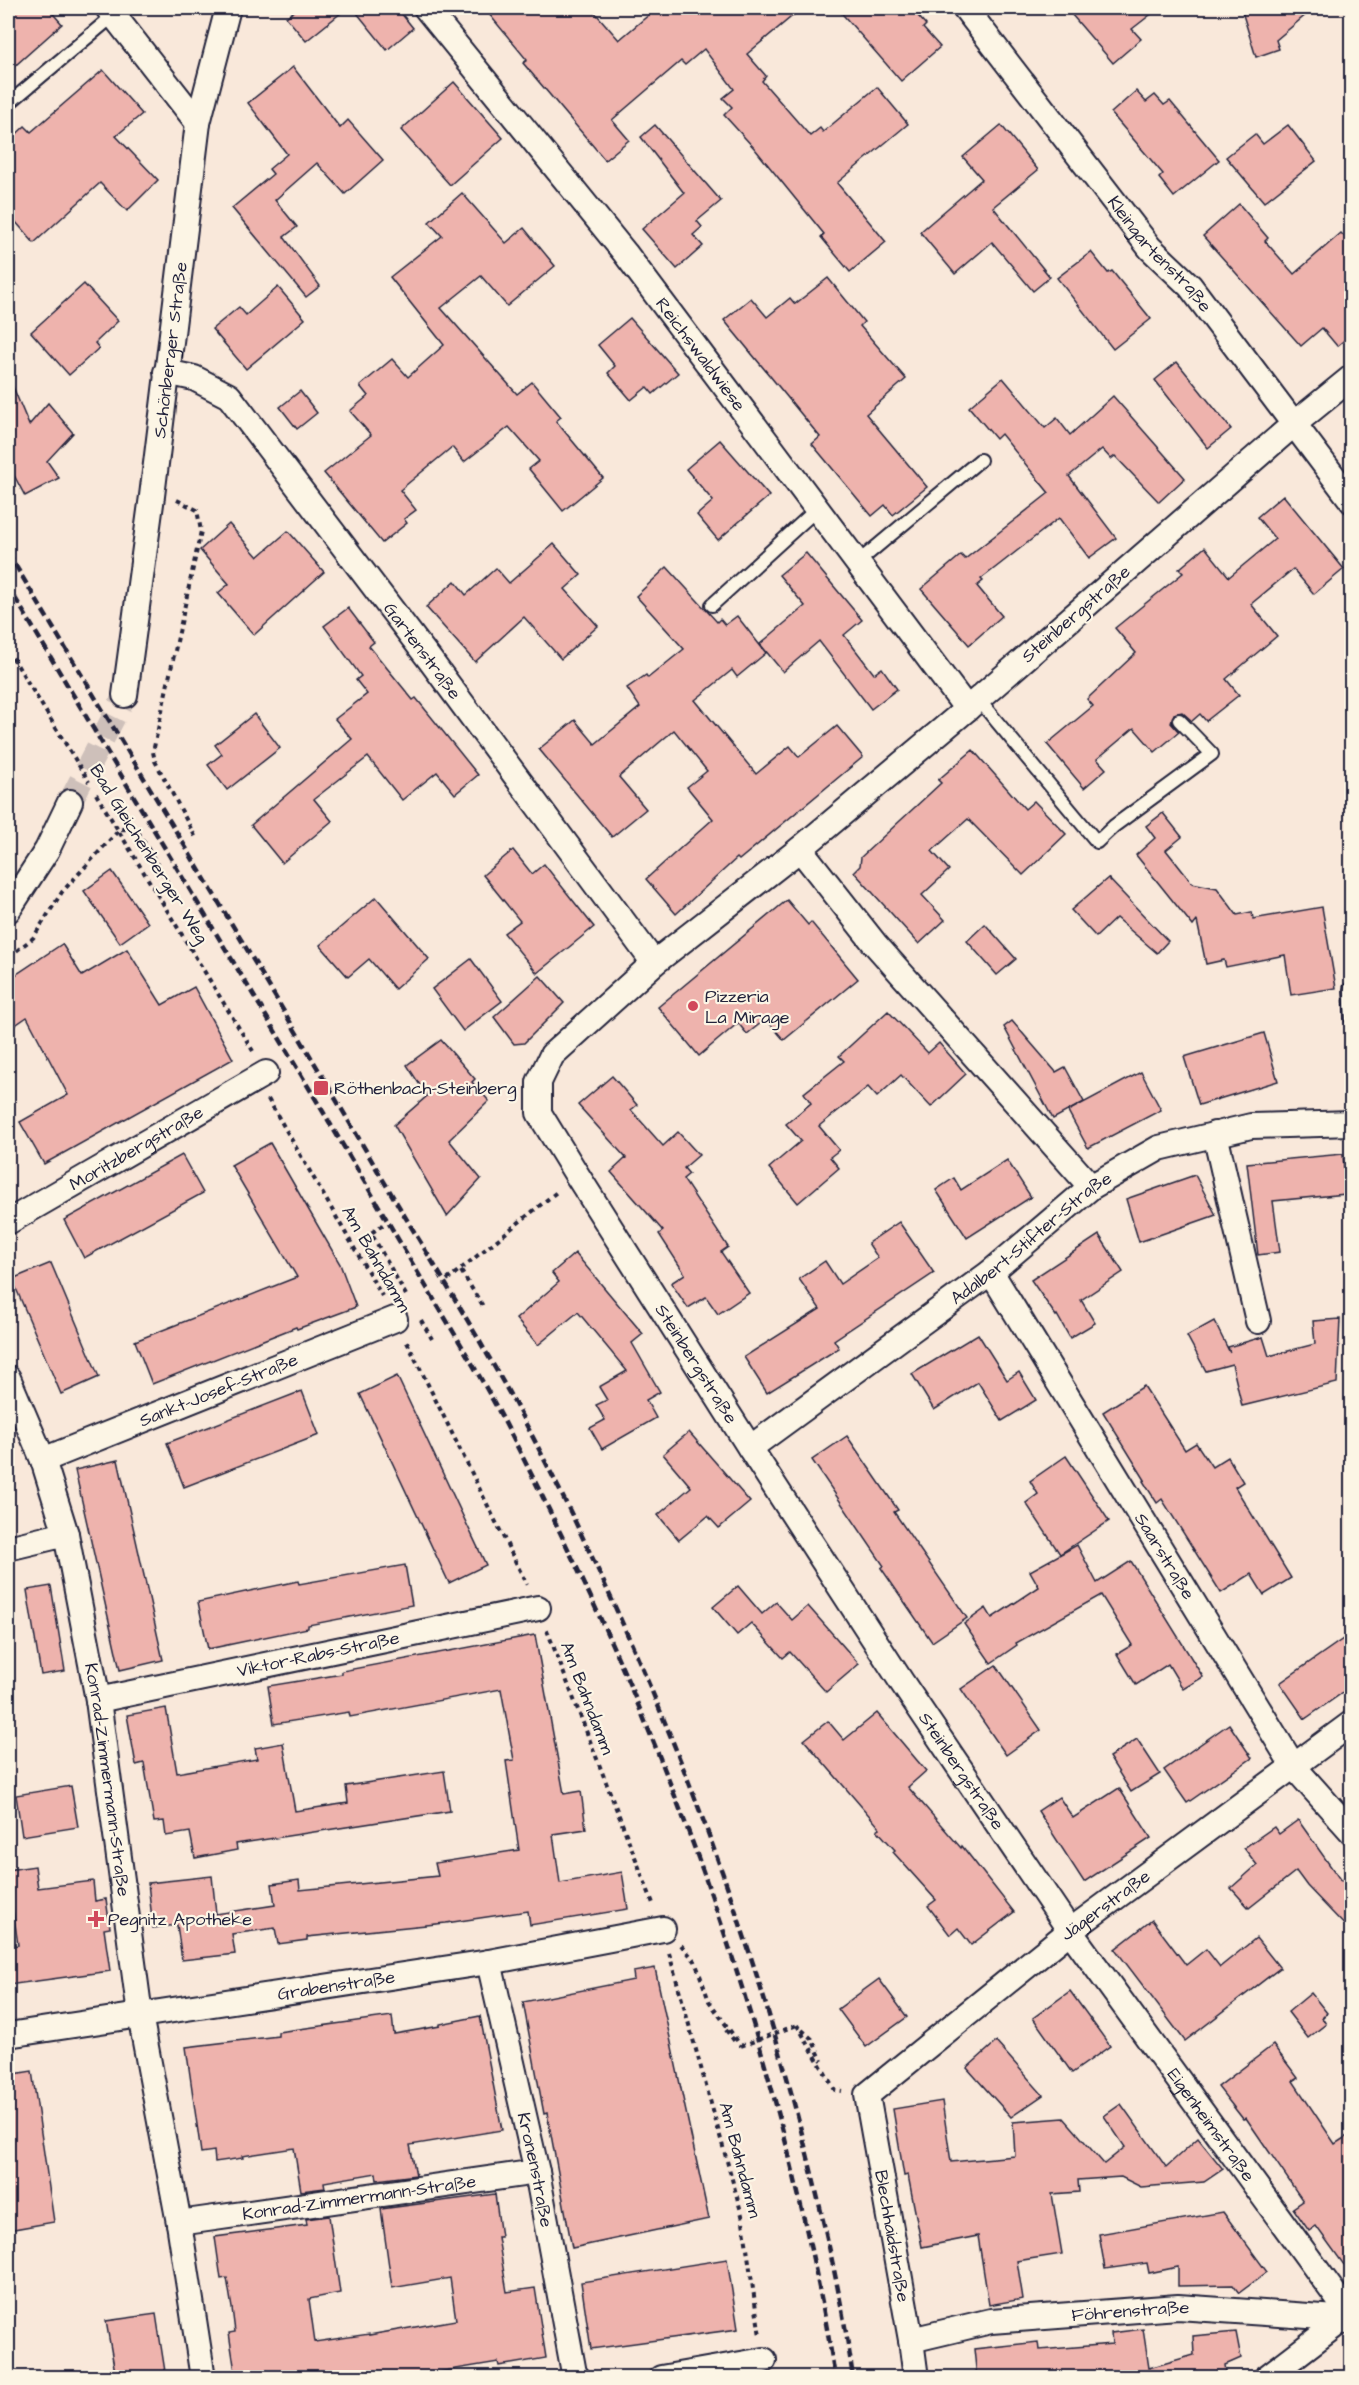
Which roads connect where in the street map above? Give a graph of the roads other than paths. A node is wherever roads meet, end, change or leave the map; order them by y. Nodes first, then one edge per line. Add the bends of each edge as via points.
1 (228, 8) edge
2 (426, 8) edge
3 (965, 8) edge
4 (111, 11) edge
5 (8, 104) edge
6 (198, 123) junction
7 (166, 372) junction
8 (1352, 377) edge
9 (1293, 425) junction
10 (980, 460) dead end
11 (1352, 501) edge
12 (816, 509) junction
13 (857, 563) junction
14 (712, 605) dead end
15 (125, 695) tunnel mouth
16 (972, 704) junction
17 (1179, 720) dead end
18 (70, 802) tunnel mouth
19 (800, 849) junction
20 (8, 910) edge
21 (654, 963) junction
22 (1350, 989) dead end
23 (1352, 1021) edge
24 (266, 1073) road end
25 (1352, 1123) edge
26 (1215, 1134) junction
27 (1091, 1187) junction
28 (8, 1222) edge
29 (991, 1272) junction
30 (402, 1309) road end
31 (1258, 1321) dead end
32 (8, 1378) edge
33 (750, 1448) junction
34 (43, 1460) junction
35 (66, 1534) junction
36 (8, 1548) edge
37 (538, 1608) road end
38 (98, 1700) junction
39 (1352, 1724) edge
40 (1294, 1767) junction
41 (1352, 1832) edge
42 (663, 1929) road end
43 (1070, 1932) junction
44 (489, 1962) junction
45 (140, 2015) junction
46 (8, 2035) edge
47 (867, 2095) joint
48 (537, 2172) junction
49 (179, 2223) junction
50 (1352, 2319) edge
51 (911, 2340) junction
52 (764, 2360) road end
53 (203, 2378) edge
54 (578, 2378) edge
55 (661, 2378) edge
56 (916, 2378) edge
57 (1266, 2378) edge

1 - 6 street, Schönberger Straße
2 - 12 street, Reichswaldwiese via 625,253
3 - 9 street, Kleingartenstraße via 1150,248 1190,286
4 - 5 lane
4 - 6 street
6 - 7 street, Schönberger Straße
7 - 15 street, Schönberger Straße
7 - 21 street, Gartenstraße via 194,378 229,396
8 - 9 street, Steinbergstraße
9 - 11 street, Kleingartenstraße
9 - 16 street, Steinbergstraße
10 - 13 lane
12 - 13 street, Reichswaldwiese
12 - 14 lane
13 - 16 street, Reichswaldwiese
16 - 17 lane via 1096,842 1212,754
16 - 19 street, Steinbergstraße
18 - 20 street via 47,850
19 - 21 street, Steinbergstraße
19 - 27 street via 875,944
21 - 33 street, Steinbergstraße via 552,1054 539,1082 539,1113
22 - 23 lane
24 - 28 street, Moritzbergstraße
25 - 26 street, Adalbert-Stifter-Straße via 1251,1126
26 - 27 street, Adalbert-Stifter-Straße via 1159,1148
26 - 31 street
27 - 29 street, Adalbert-Stifter-Straße
29 - 33 street, Adalbert-Stifter-Straße
29 - 40 street, Saarstraße
30 - 34 street, Sankt-Josef-Straße
32 - 34 street, Konrad-Zimmermann-Straße
33 - 43 street, Steinbergstraße
34 - 35 street, Konrad-Zimmermann-Straße
35 - 36 street
35 - 38 street, Konrad-Zimmermann-Straße
37 - 38 street, Viktor-Rabs-Straße
38 - 45 street, Konrad-Zimmermann-Straße
39 - 40 street, Jägerstraße
40 - 41 street, Saarstraße
40 - 43 street, Jägerstraße
42 - 44 street, Grabenstraße
43 - 47 street, Jägerstraße
43 - 50 street, Eigenheimstraße
44 - 45 street, Grabenstraße
44 - 48 street, Kronenstraße
45 - 46 street, Grabenstraße
45 - 49 street, Konrad-Zimmermann-Straße
47 - 51 street, Blechhaidstraße
48 - 49 street, Konrad-Zimmermann-Straße
48 - 54 street, Kronenstraße via 573,2373
49 - 53 street, Konrad-Zimmermann-Straße
50 - 51 street, Föhrenstraße via 1178,2307 991,2321
50 - 57 street via 1338,2323
51 - 56 street, Blechhaidstraße
52 - 55 street

